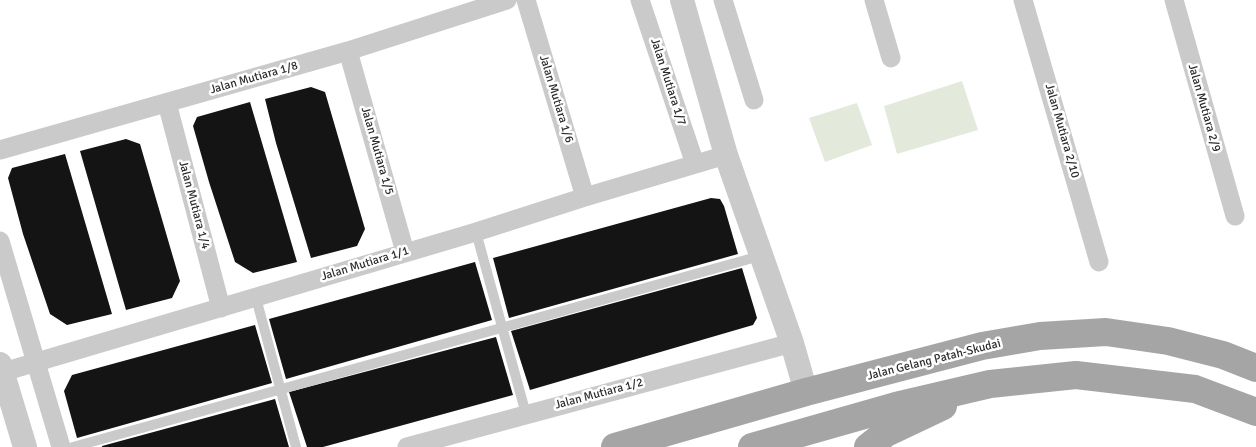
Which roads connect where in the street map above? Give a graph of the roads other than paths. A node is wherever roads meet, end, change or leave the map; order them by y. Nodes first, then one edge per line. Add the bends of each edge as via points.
1 (507, 0) edge
2 (526, 0) edge
3 (640, 0) edge
4 (682, 0) edge
5 (723, 0) edge
6 (874, 0) edge
7 (1023, 0) edge
8 (1174, 0) edge
9 (348, 51) junction
10 (892, 58) dead end
11 (754, 100) dead end
12 (167, 103) junction
13 (0, 150) edge
14 (726, 156) junction
15 (695, 164) junction
16 (585, 197) junction
17 (1235, 216) dead end
18 (476, 232) junction
19 (0, 241) edge
20 (406, 252) junction
21 (760, 256) junction
22 (1099, 262) dead end
23 (256, 298) junction
24 (221, 308) junction
25 (501, 327) junction
26 (792, 343) junction
27 (34, 362) junction
28 (1256, 368) edge
29 (1, 370) edge
30 (990, 384) junction
31 (279, 389) junction
32 (806, 392) junction
33 (1256, 412) edge
34 (526, 414) junction
35 (25, 447) edge
36 (61, 447) edge
37 (73, 447) edge
38 (296, 447) edge
39 (407, 447) edge
40 (615, 447) edge
41 (752, 447) edge
42 (868, 447) edge

1 - 9 street, Jalan Mutiara 1/8
2 - 16 street, Jalan Mutiara 1/6
3 - 15 street, Jalan Mutiara 1/7
4 - 14 street
5 - 11 street
6 - 10 street
7 - 22 street, Jalan Mutiara 2/10
8 - 17 street, Jalan Mutiara 2/9
9 - 12 street, Jalan Mutiara 1/8
9 - 20 street, Jalan Mutiara 1/5
12 - 13 street, Jalan Mutiara 1/8
12 - 24 street, Jalan Mutiara 1/4
14 - 15 street, Jalan Mutiara 1/1
14 - 21 street
15 - 16 street, Jalan Mutiara 1/1
16 - 18 street, Jalan Mutiara 1/1
18 - 20 street, Jalan Mutiara 1/1
18 - 25 lane
19 - 27 street
20 - 23 street, Jalan Mutiara 1/1
21 - 25 lane
21 - 26 street
23 - 24 street, Jalan Mutiara 1/1
23 - 31 lane
24 - 27 street, Jalan Mutiara 1/1
25 - 31 lane
25 - 34 lane
26 - 32 street
26 - 34 street, Jalan Mutiara 1/2
27 - 29 street, Jalan Mutiara 1/1
27 - 36 street
28 - 32 main road, Jalan Gelang Patah-Skudai via 1223,355 1168,341 1106,332 1040,336 982,346
29 - 35 street
30 - 33 main road via 1076,375 1195,389
30 - 41 main road via 896,406
30 - 42 main road via 886,433
31 - 37 lane
31 - 38 lane
32 - 40 main road, Jalan Gelang Patah-Skudai
34 - 39 street, Jalan Mutiara 1/2

